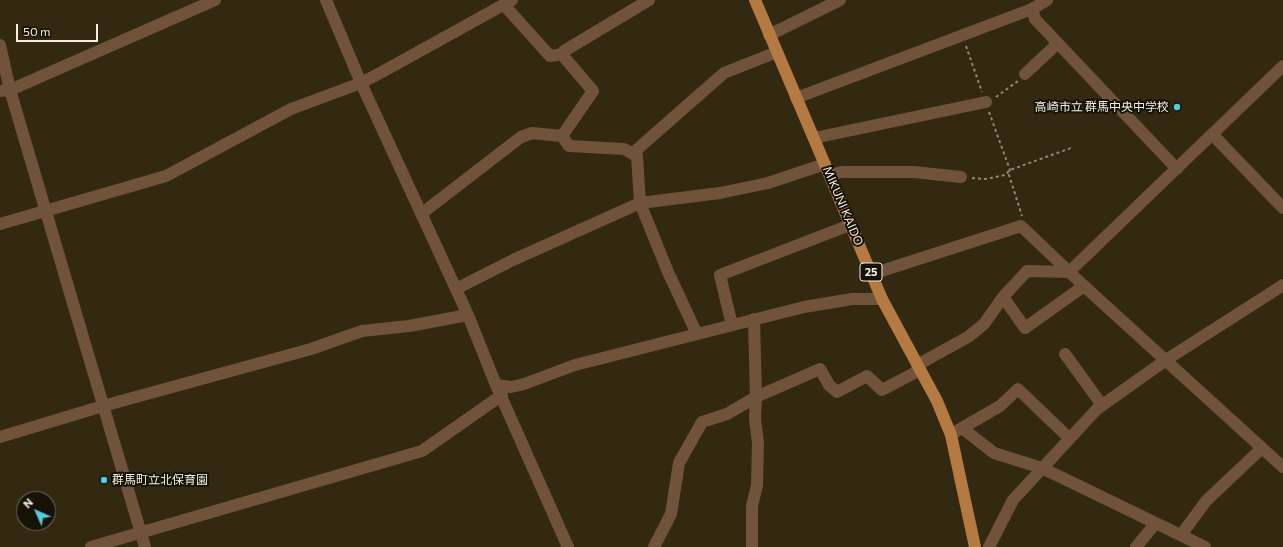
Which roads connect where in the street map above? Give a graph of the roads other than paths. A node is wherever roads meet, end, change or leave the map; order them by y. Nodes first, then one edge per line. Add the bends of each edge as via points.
1 (215, 0) edge
2 (326, 0) edge
3 (649, 0) edge
4 (755, 0) edge
5 (840, 0) edge
6 (1047, 0) edge
7 (508, 2) edge
8 (1032, 9) junction
9 (769, 35) junction
10 (1058, 43) junction
11 (0, 45) edge
12 (777, 52) junction
13 (563, 54) junction
14 (1283, 66) edge
15 (1025, 74) road end
16 (361, 83) junction
17 (5, 90) edge
18 (796, 98) junction
19 (986, 102) road end
20 (1212, 134) junction
21 (562, 136) junction
22 (814, 138) junction
23 (633, 153) junction
24 (1177, 168) junction
25 (827, 169) junction
26 (961, 177) road end
27 (640, 203) junction
28 (1283, 208) edge
29 (46, 210) junction
30 (421, 214) junction
31 (0, 224) edge
32 (850, 225) junction
33 (1069, 272) junction
34 (872, 274) junction
35 (1283, 285) edge
36 (1084, 286) junction
37 (456, 289) junction
38 (1003, 297) junction
39 (882, 299) junction
40 (468, 315) junction
41 (754, 319) junction
42 (732, 325) junction
43 (696, 334) junction
44 (1065, 354) dead end
45 (1166, 360) junction
46 (918, 368) junction
47 (499, 390) junction
48 (756, 397) junction
49 (1102, 405) junction
50 (103, 406) junction
51 (962, 428) junction
52 (951, 435) junction
53 (0, 437) edge
54 (1069, 438) junction
55 (1261, 449) junction
56 (1042, 468) junction
57 (1283, 468) edge
58 (1155, 524) junction
59 (141, 532) junction
60 (1181, 535) junction
61 (91, 547) edge
62 (145, 547) edge
63 (568, 547) edge
64 (654, 547) edge
65 (752, 547) edge
66 (975, 547) edge
67 (989, 547) edge
68 (1136, 547) edge
69 (1205, 547) edge

1 - 17 street
2 - 16 street
3 - 13 street via 564,51
4 - 9 main road, MIKUNI KAIDO / 25
5 - 9 street
6 - 8 street
7 - 13 street via 550,56
7 - 16 street
8 - 10 street via 1036,19
8 - 18 street
9 - 12 main road, MIKUNI KAIDO / 25
10 - 15 street
10 - 24 street
11 - 17 street
12 - 18 main road, MIKUNI KAIDO / 25
12 - 23 street via 724,73
13 - 21 street via 593,92
14 - 20 street
16 - 29 street via 291,109 166,176
16 - 30 street
17 - 29 street
18 - 22 main road, MIKUNI KAIDO / 25
19 - 22 street
20 - 24 street
20 - 28 street
21 - 23 street via 569,146 624,149
21 - 30 street via 532,133 521,137
22 - 25 main road, MIKUNI KAIDO / 25
23 - 27 street via 637,156
24 - 33 street
25 - 26 street via 841,172 927,172
25 - 27 street via 720,193
25 - 32 main road, MIKUNI KAIDO / 25
27 - 37 street via 513,260
27 - 43 street
29 - 31 street
29 - 50 street
30 - 37 street
32 - 34 main road, MIKUNI KAIDO / 25
32 - 42 street via 720,275
33 - 34 street via 1021,226
33 - 36 street
33 - 38 street via 1027,271
34 - 39 main road, MIKUNI KAIDO / 25
35 - 45 street
36 - 38 street via 1025,328
36 - 45 street
37 - 40 street
38 - 46 street via 984,324
39 - 41 street via 827,302
39 - 46 main road, MIKUNI KAIDO / 25
40 - 47 street
40 - 50 street via 362,332 311,349
41 - 42 street
41 - 48 street
42 - 43 street
43 - 47 street via 575,365 524,384
44 - 49 street
45 - 49 street
45 - 55 street
46 - 48 street via 882,390 867,376 837,392 829,385 820,370
46 - 52 main road, MIKUNI KAIDO / 25
47 - 59 street via 422,451
47 - 63 street
48 - 64 street via 727,414 707,420 698,428 679,463 672,510
48 - 65 street via 757,485 752,506
49 - 54 street
50 - 53 street
50 - 59 street
51 - 52 street
51 - 54 street via 1000,406 1018,389
51 - 56 street via 994,453
52 - 66 main road, MIKUNI KAIDO / 25
54 - 56 street
55 - 57 street
55 - 60 street via 1206,501
56 - 58 street
56 - 67 street via 1013,500
58 - 60 street
58 - 68 street
59 - 61 street
59 - 62 street
60 - 69 street

